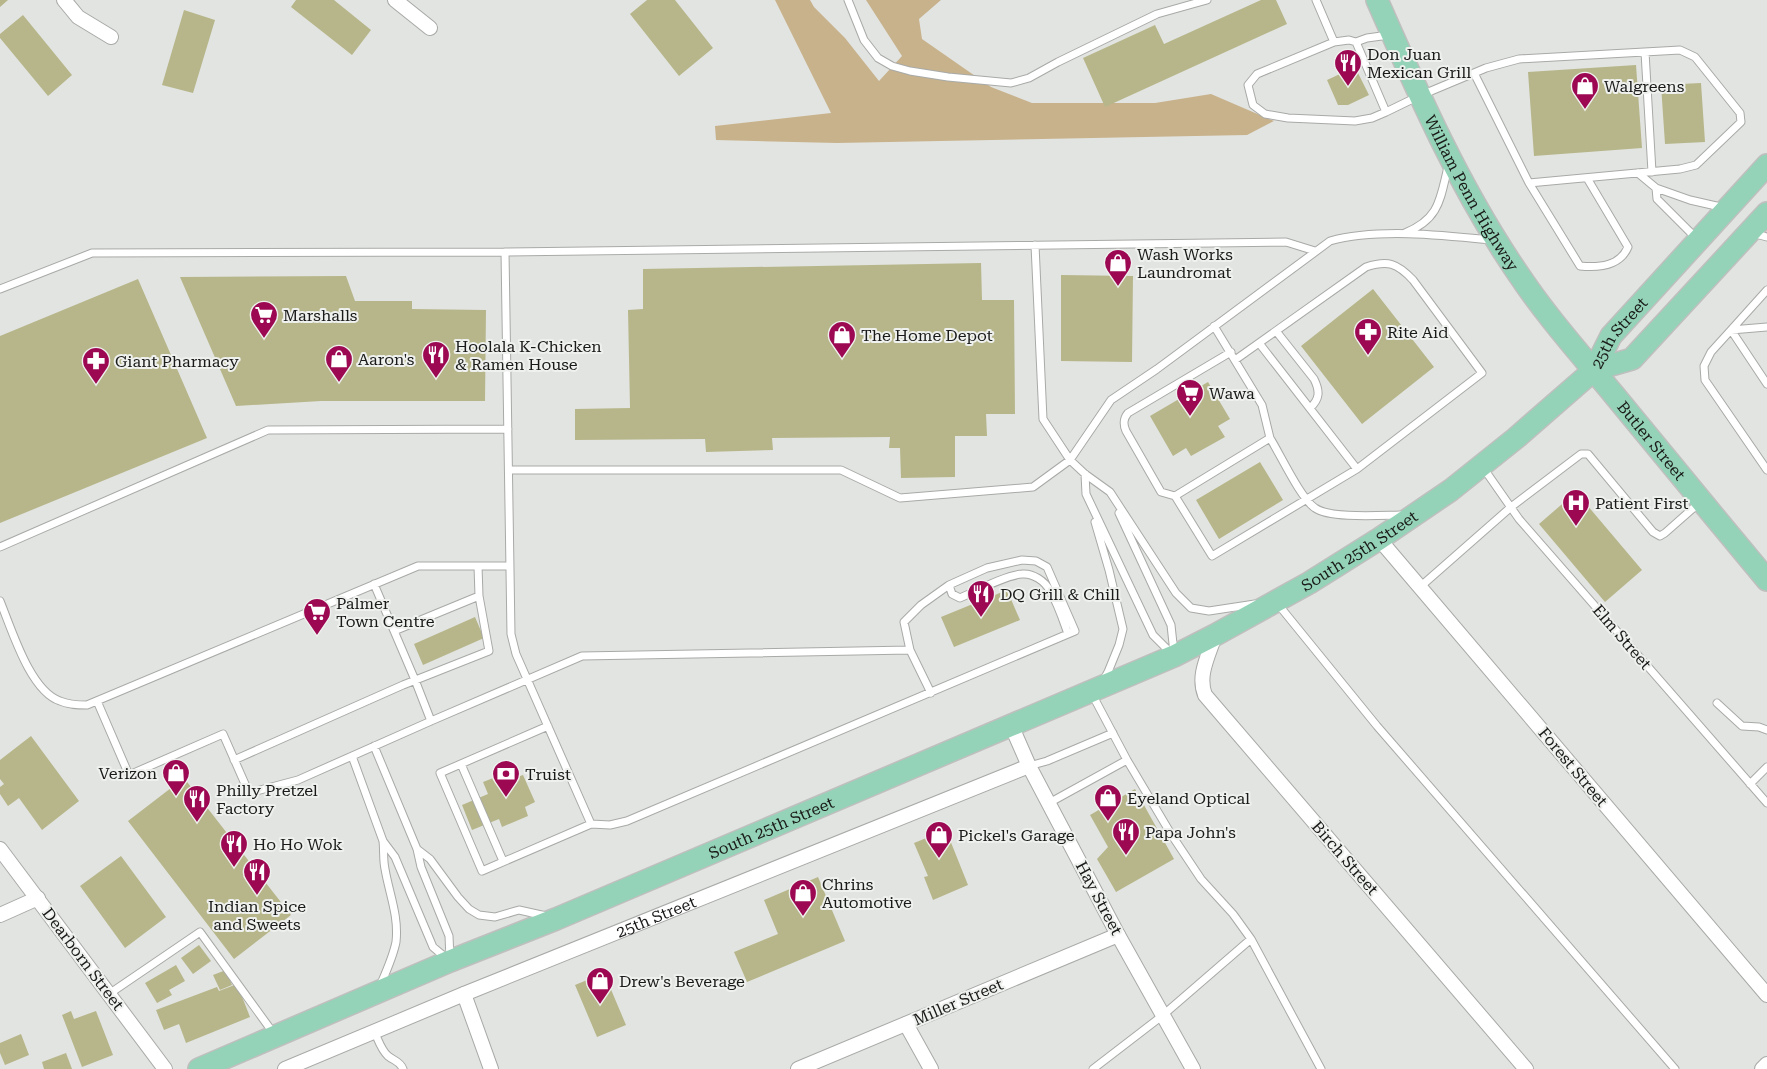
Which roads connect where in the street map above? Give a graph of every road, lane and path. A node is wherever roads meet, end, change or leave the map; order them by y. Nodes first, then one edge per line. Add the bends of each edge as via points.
1 (64, 0) edge
2 (395, 0) edge
3 (848, 0) edge
4 (1207, 0) edge
5 (1316, 0) edge
6 (1377, 0) edge
7 (430, 28) dead end
8 (1392, 34) junction
9 (112, 37) dead end
10 (1334, 42) junction
11 (1356, 42) junction
12 (1645, 52) junction
13 (1474, 73) junction
14 (1419, 96) junction
15 (1386, 112) junction
16 (1450, 158) junction
17 (1767, 165) edge
18 (1652, 172) junction
19 (1638, 173) junction
20 (1587, 178) junction
21 (1529, 183) junction
22 (1656, 188) junction
23 (1727, 208) junction
24 (1767, 213) edge
25 (1403, 234) junction
26 (1758, 235) edge
27 (1497, 240) junction
28 (1698, 240) junction
29 (1035, 244) junction
30 (1315, 251) junction
31 (505, 252) junction
32 (0, 289) edge
33 (1767, 290) edge
34 (1214, 326) junction
35 (1767, 327) edge
36 (1731, 330) junction
37 (1276, 331) junction
38 (1259, 343) junction
39 (1231, 352) junction
40 (1235, 360) junction
41 (1594, 370) junction
42 (1767, 384) edge
43 (1310, 408) junction
44 (508, 430) junction
45 (1270, 438) junction
46 (1070, 460) junction
47 (1482, 466) junction
48 (1358, 469) junction
49 (509, 470) junction
50 (1767, 470) edge
51 (1084, 474) junction
52 (1110, 492) junction
53 (1175, 496) junction
54 (1306, 498) junction
55 (1702, 501) junction
56 (1090, 502) junction
57 (1511, 507) junction
58 (1416, 515) junction
59 (1379, 539) junction
60 (0, 547) edge
61 (478, 566) junction
62 (510, 566) junction
63 (1767, 580) edge
64 (374, 584) junction
65 (949, 585) junction
66 (1420, 588) junction
67 (480, 596) junction
68 (0, 601) edge
69 (1276, 602) junction
70 (394, 631) junction
71 (1072, 632) junction
72 (1215, 636) junction
73 (910, 650) junction
74 (1174, 656) junction
75 (415, 680) junction
76 (528, 680) junction
77 (1095, 690) junction
78 (931, 693) junction
79 (97, 701) junction
80 (1717, 703) dead end
81 (431, 721) junction
82 (1011, 725) junction
83 (548, 726) junction
84 (1767, 730) edge
85 (1113, 733) junction
86 (374, 746) junction
87 (352, 756) junction
88 (234, 760) junction
89 (1127, 760) junction
90 (461, 764) junction
91 (1029, 766) junction
92 (1767, 768) edge
93 (1750, 784) junction
94 (1049, 803) junction
95 (1767, 803) edge
96 (591, 824) junction
97 (383, 841) junction
98 (0, 849) edge
99 (417, 849) junction
100 (503, 861) junction
101 (38, 898) junction
102 (0, 915) edge
103 (556, 919) junction
104 (1118, 934) junction
105 (1251, 939) junction
106 (450, 961) junction
107 (378, 992) junction
108 (109, 994) junction
109 (464, 994) junction
110 (1767, 995) edge
111 (1162, 1016) junction
112 (906, 1024) junction
113 (374, 1031) junction
114 (276, 1036) junction
115 (308, 1064) edge
116 (1767, 1064) edge
117 (165, 1069) edge
118 (199, 1069) edge
119 (285, 1069) edge
120 (403, 1069) edge
121 (491, 1069) edge
122 (798, 1069) edge
123 (931, 1069) edge
124 (1093, 1069) edge
125 (1192, 1069) edge
126 (1321, 1069) edge
127 (1526, 1069) edge
128 (1674, 1069) edge
129 (1762, 1069) edge

1 - 9 street via 78,17
2 - 7 street
3 - 4 lane via 864,40 878,58 892,66 948,77 1011,83 1029,78 1157,14
5 - 10 lane
6 - 8 main road, William Penn Highway
8 - 11 lane
8 - 14 main road, William Penn Highway
10 - 11 lane
10 - 15 lane via 1257,74 1248,84 1252,104 1265,114 1288,118 1356,121
11 - 15 lane
12 - 13 lane via 1519,59
12 - 18 lane
12 - 18 lane via 1680,50 1694,57 1740,114 1741,122 1696,165
13 - 14 lane
13 - 21 lane
14 - 15 lane
14 - 16 main road, William Penn Highway
16 - 25 lane via 1440,198 1432,215 1422,225
16 - 27 main road, William Penn Highway
17 - 23 main road, 25th Street
18 - 19 lane
19 - 20 lane
19 - 22 lane
20 - 21 lane
20 - 21 lane via 1628,247 1624,256 1603,266 1580,266
22 - 23 lane
22 - 28 lane via 1657,199
23 - 28 main road, 25th Street
24 - 26 main road, 25th Street
25 - 27 lane
25 - 30 lane via 1345,237 1330,241
26 - 41 main road, 25th Street via 1632,359
27 - 41 main road, William Penn Highway via 1538,302
28 - 41 main road, 25th Street via 1611,336
29 - 30 lane via 1286,242
29 - 31 lane
29 - 46 lane via 1043,418
30 - 34 lane
31 - 32 lane via 92,253
31 - 44 lane
33 - 36 lane
34 - 39 lane
34 - 46 lane via 1111,400
35 - 36 lane
36 - 42 lane
36 - 50 lane via 1711,352 1704,366 1705,380
37 - 38 lane
37 - 43 lane via 1318,387 1319,396
37 - 48 lane via 1366,267 1390,263 1404,270 1413,280 1482,373
38 - 40 lane
38 - 43 lane
39 - 40 lane
39 - 53 lane via 1125,417 1126,431 1161,492
40 - 45 lane via 1262,406
41 - 47 main road, South 25th Street
41 - 55 main road, Butler Street
43 - 48 lane
44 - 49 lane
44 - 60 lane via 268,430
45 - 53 lane
45 - 54 lane
46 - 49 lane via 1033,488 900,498 841,470
46 - 51 lane
47 - 57 lane, Elm Street
47 - 58 main road, South 25th Street
48 - 54 lane
49 - 62 lane
51 - 52 lane
51 - 56 lane
52 - 69 lane via 1176,593 1191,608 1208,612
52 - 74 lane via 1171,625
53 - 54 lane via 1212,556
54 - 58 lane via 1314,508 1325,512 1366,516
55 - 57 lane via 1660,536 1653,532 1588,454 1581,454
55 - 63 main road, Butler Street
56 - 74 lane via 1153,636
56 - 77 lane via 1122,629 1108,672
57 - 66 lane
57 - 93 lane, Elm Street
58 - 59 main road, South 25th Street
59 - 66 street, Forest Street
59 - 69 main road, South 25th Street
61 - 62 lane
61 - 64 lane via 418,566
61 - 67 lane
62 - 76 lane via 511,634
64 - 70 lane
64 - 79 lane
65 - 71 lane via 952,594 960,598 1008,578 1029,574 1050,590
65 - 71 lane via 987,568 1022,560 1036,561 1047,567
65 - 73 lane via 904,622
66 - 110 street, Forest Street
67 - 70 lane
67 - 75 lane via 488,651
68 - 79 lane via 33,678 44,691 59,701 73,704 87,705
69 - 72 main road, South 25th Street
69 - 128 lane via 1377,726
70 - 75 lane
71 - 78 lane
72 - 74 main road, South 25th Street
72 - 127 street, Birch Street via 1201,676 1205,695
73 - 76 lane via 582,656
73 - 78 lane
74 - 77 main road, South 25th Street
75 - 81 lane
75 - 88 lane
76 - 81 lane
76 - 83 lane
77 - 82 main road, South 25th Street
77 - 85 lane
78 - 96 lane via 627,821 610,825
79 - 88 lane via 129,776 223,734
80 - 84 lane via 1742,726
81 - 86 lane
82 - 91 street, Hay Street
82 - 103 main road, South 25th Street
83 - 90 lane
83 - 96 lane
85 - 89 lane
85 - 91 lane
86 - 87 lane
86 - 99 lane
87 - 88 lane via 298,780 249,793
87 - 97 lane
89 - 94 lane
89 - 105 lane via 1201,879
90 - 100 lane
90 - 100 lane via 440,773 482,870
91 - 94 street, Hay Street
91 - 109 street, 25th Street
92 - 93 lane
93 - 95 lane, Elm Street
94 - 104 street, Hay Street
96 - 100 lane
97 - 106 lane via 395,858 433,946
97 - 107 lane via 384,868 392,897 396,934 390,964
98 - 101 street, Dearborn Street
99 - 103 lane via 430,859 469,909 479,915 495,917 519,910
99 - 106 lane via 449,936
101 - 102 street
101 - 108 street, Dearborn Street
103 - 106 main road, South 25th Street
104 - 111 street, Hay Street
104 - 112 street, Miller Street
105 - 111 lane
105 - 126 lane
106 - 107 main road
107 - 114 main road
108 - 114 lane via 200,932
108 - 117 street, Dearborn Street
109 - 113 street, 25th Street
109 - 121 street
111 - 124 lane
111 - 125 street, Hay Street
112 - 122 street, Miller Street
112 - 123 street
113 - 115 street, 25th Street
113 - 120 lane via 381,1047
114 - 118 main road
115 - 119 street, 25th Street
116 - 129 street

